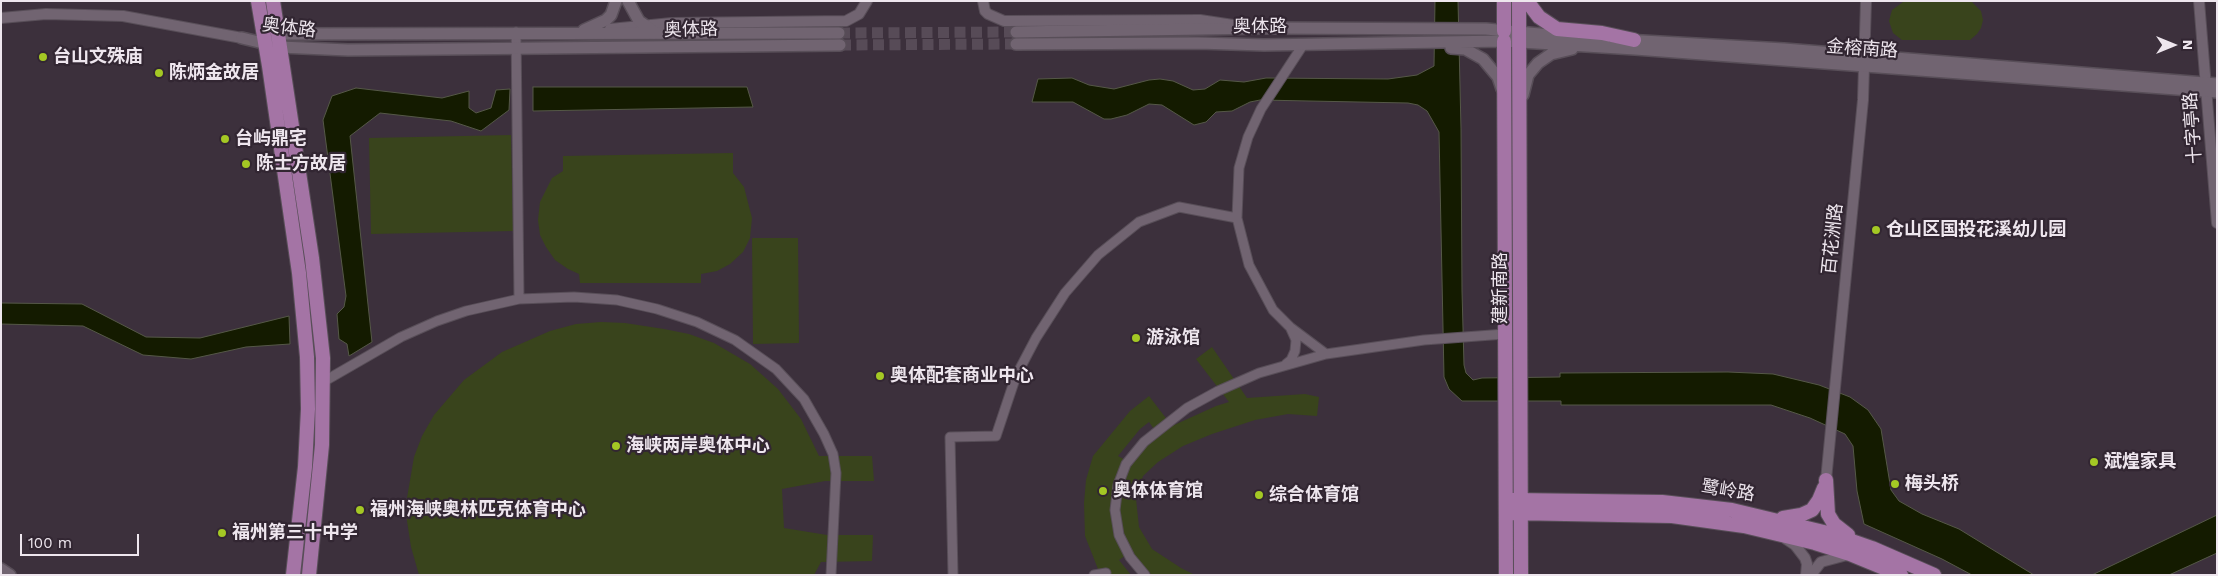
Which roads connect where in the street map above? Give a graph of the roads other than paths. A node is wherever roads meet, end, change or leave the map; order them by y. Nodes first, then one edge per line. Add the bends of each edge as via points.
1 (258, 1) edge
2 (273, 1) edge
3 (616, 1) edge
4 (628, 1) edge
5 (867, 1) edge
6 (983, 1) edge
7 (1504, 1) edge
8 (1519, 1) edge
9 (1527, 1) edge
10 (1866, 1) edge
11 (2199, 1) edge
12 (1, 18) edge
13 (645, 26) junction
14 (1264, 28) junction
15 (516, 32) junction
16 (1016, 32) tunnel mouth
17 (574, 33) junction
18 (656, 33) junction
19 (839, 33) tunnel mouth
20 (1504, 36) junction
21 (1519, 37) junction
22 (242, 38) joint
23 (264, 39) junction
24 (1634, 40) junction
25 (279, 41) junction
26 (1016, 44) tunnel mouth
27 (1389, 44) junction
28 (840, 45) tunnel mouth
29 (1302, 45) junction
30 (1582, 46) junction
31 (517, 49) junction
32 (1866, 61) junction
33 (2212, 88) edge
34 (1504, 96) junction
35 (1519, 132) junction
36 (1237, 218) junction
37 (2217, 222) edge
38 (519, 299) junction
39 (1290, 327) junction
40 (1505, 334) junction
41 (1326, 354) junction
42 (1285, 364) junction
43 (323, 382) junction
44 (1826, 480) junction
45 (1506, 506) junction
46 (1521, 506) junction
47 (1777, 519) junction
48 (1744, 526) junction
49 (1872, 548) junction
50 (1850, 554) junction
51 (1, 569) edge
52 (1106, 573) dead end
53 (10, 575) edge
54 (294, 575) edge
55 (309, 575) edge
56 (831, 575) edge
57 (952, 575) edge
58 (1094, 575) edge
59 (1146, 575) edge
60 (1506, 575) edge
61 (1521, 575) edge
62 (1806, 575) edge
63 (1811, 575) edge
64 (1901, 575) edge
65 (1934, 575) edge

1 - 23 main road
2 - 25 main road
3 - 17 main road via 606,20
4 - 13 main road via 634,15
5 - 13 street via 859,14 846,21
6 - 14 street via 988,14 1004,21 1200,20
7 - 20 main road, 建新南路
8 - 21 main road, 建新南路
9 - 24 main road via 1539,18 1557,29
10 - 32 street, 百花洲路
11 - 33 street, 十字亭路
12 - 22 street via 46,14 123,16
13 - 17 street
13 - 18 main road
14 - 16 main road, 奥体路
14 - 20 main road, 奥体路
15 - 17 main road, 奥体路
15 - 25 main road, 奥体路
15 - 31 street
17 - 18 main road, 奥体路
18 - 19 main road, 奥体路
20 - 21 main road, 奥体路
20 - 27 main road, 奥体路
20 - 34 main road, 建新南路
21 - 24 main road, 金榕南路
21 - 30 main road, 金榕南路
21 - 35 main road, 建新南路
22 - 23 main road, 奥体路
23 - 25 main road, 奥体路
23 - 54 main road via 299,273 307,357 306,467
24 - 32 main road, 金榕南路
25 - 31 main road, 奥体路 via 348,50
25 - 43 main road via 317,298
26 - 29 main road, 奥体路
27 - 29 main road, 奥体路
27 - 34 main road via 1460,48 1476,54 1494,71
28 - 31 main road, 奥体路
29 - 36 street via 1248,137 1239,168
30 - 32 main road, 金榕南路
30 - 35 main road via 1550,54 1532,70 1523,90
31 - 38 street
32 - 33 main road, 金榕南路
32 - 44 street, 百花洲路
33 - 37 street, 十字亭路
34 - 40 main road, 建新南路
35 - 46 main road, 建新南路
36 - 39 street via 1244,252 1254,277 1272,310
36 - 57 street via 1179,207 1139,222 1098,256 1065,293 1016,376 996,436 950,437
38 - 43 street via 438,321 402,337
38 - 56 street via 589,297 657,309 722,334 776,369 812,410 832,454 836,482
39 - 41 street
39 - 42 street via 1296,345 1293,356
40 - 41 street via 1424,340
40 - 45 main road, 建新南路
41 - 42 street
42 - 59 street via 1218,390 1187,408 1148,438 1126,464 1116,499 1117,523 1124,547
43 - 55 main road via 321,462
44 - 47 main road via 1812,510
44 - 49 main road via 1826,508 1831,520 1842,532 1868,542
45 - 46 main road, 鹭岭路
45 - 60 main road, 建新南路
46 - 47 main road, 鹭岭路 via 1675,503 1725,508
46 - 48 main road, 鹭岭路 via 1672,516
46 - 61 main road, 建新南路
47 - 49 main road, 鹭岭路
48 - 50 main road, 鹭岭路
48 - 62 street via 1795,544 1807,564
49 - 65 main road, 鹭岭路
50 - 63 street via 1821,562
50 - 64 main road, 鹭岭路
51 - 53 main road
52 - 58 street

